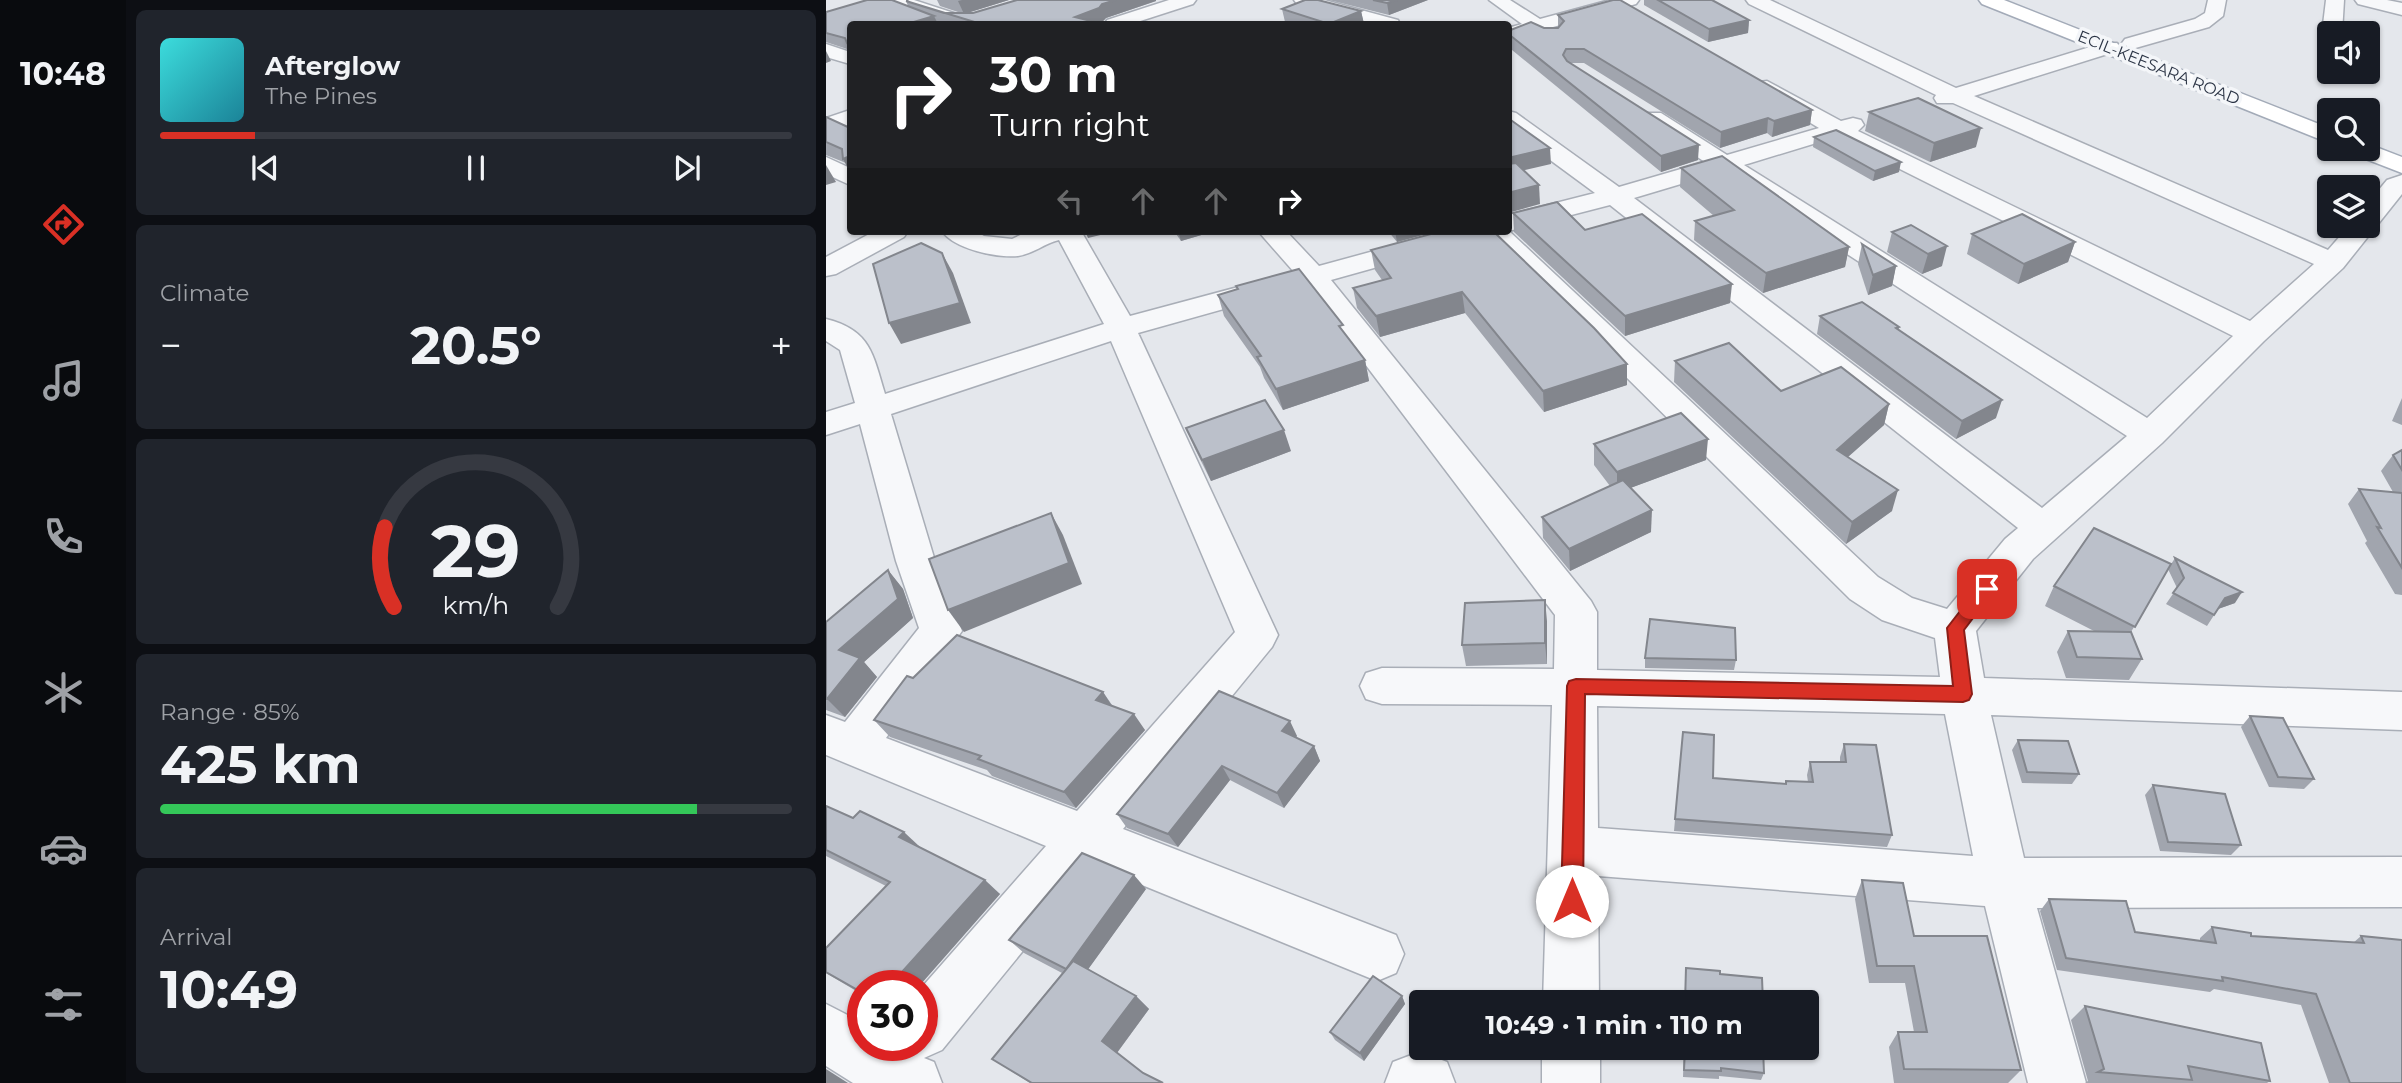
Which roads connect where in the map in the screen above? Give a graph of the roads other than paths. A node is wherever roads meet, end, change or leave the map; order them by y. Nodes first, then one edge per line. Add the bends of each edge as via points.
1 (896, 0) edge
2 (1187, 0) edge
3 (1303, 0) edge
4 (1498, 0) edge
5 (1755, 0) edge
6 (1988, 0) edge
7 (2020, 0) edge
8 (2217, 0) edge
9 (2335, 0) edge
10 (2364, 0) edge
11 (1628, 4) edge
12 (2402, 9) edge
13 (1147, 14) junction
14 (964, 21) edge
15 (1124, 21) edge
16 (1172, 21) edge
17 (1380, 21) edge
18 (2333, 21) edge
19 (1535, 25) junction
20 (1512, 33) edge
21 (1569, 44) edge
22 (2121, 45) junction
23 (826, 50) edge
24 (847, 58) edge
25 (847, 60) edge
26 (826, 67) edge
27 (1745, 74) edge
28 (1954, 95) junction
29 (1633, 105) edge
30 (1916, 106) edge
31 (847, 118) edge
32 (1877, 118) edge
33 (2317, 118) edge
34 (1512, 121) edge
35 (826, 126) edge
36 (1839, 130) junction
37 (2317, 131) edge
38 (2380, 143) edge
39 (2402, 152) edge
40 (2380, 157) edge
41 (1725, 163) junction
42 (826, 164) edge
43 (2402, 166) edge
44 (847, 176) edge
45 (2402, 182) edge
46 (1615, 196) junction
47 (2380, 205) edge
48 (1512, 222) edge
49 (888, 235) edge
50 (962, 235) edge
51 (1042, 235) edge
52 (1067, 235) edge
53 (1275, 235) edge
54 (1463, 235) edge
55 (1498, 235) edge
56 (2353, 238) edge
57 (2333, 262) junction
58 (826, 268) edge
59 (1313, 276) junction
60 (826, 328) edge
61 (1121, 328) junction
62 (2253, 334) junction
63 (875, 409) junction
64 (826, 424) edge
65 (2150, 435) junction
66 (2043, 528) junction
67 (1955, 628) junction
68 (1382, 686) dead end
69 (1576, 686) junction
70 (1963, 694) junction
71 (2402, 711) edge
72 (840, 740) edge
73 (1086, 840) junction
74 (1572, 850) junction
75 (2402, 882) edge
76 (2006, 883) junction
77 (1377, 954) dead end
78 (1572, 990) edge
79 (826, 1033) edge
80 (1571, 1060) edge
81 (902, 1063) edge
82 (1414, 1083) edge
83 (1426, 1083) edge
84 (1571, 1083) edge
85 (2057, 1083) edge

1 - 14 street
2 - 13 street
3 - 17 street
4 - 19 street
5 - 28 street
6 - 22 main road, ECIL-KEESARA ROAD
7 - 22 main road, ECIL-KEESARA ROAD
8 - 22 street via 2214,16 2202,23
9 - 18 street
10 - 12 street
11 - 19 street
13 - 15 street
13 - 16 street
19 - 20 street
19 - 21 street
22 - 28 street
22 - 33 main road, ECIL-KEESARA ROAD
22 - 37 main road, ECIL-KEESARA ROAD
23 - 24 street
25 - 26 street
27 - 36 street
28 - 30 street
28 - 57 street
29 - 41 street
31 - 35 street
32 - 36 street
34 - 46 street
36 - 41 street
36 - 62 street
38 - 39 main road
40 - 43 main road
41 - 46 street
41 - 65 street
42 - 44 street
45 - 47 street
46 - 48 street
46 - 66 street
49 - 58 street
50 - 51 street via 977,243 1016,248
52 - 61 street
53 - 59 street
54 - 59 street
55 - 67 street via 1864,589 1897,609
56 - 57 street
57 - 62 street
59 - 61 street
59 - 69 street via 1576,612
60 - 63 street via 854,345
61 - 63 street
61 - 73 street via 1257,635
62 - 65 street
63 - 64 street
63 - 72 street via 924,591 941,631
65 - 66 street
66 - 67 street via 2019,549
67 - 70 street
68 - 69 street
69 - 70 street
69 - 74 street
70 - 71 street
70 - 76 street
72 - 73 street
73 - 77 street
73 - 81 street
74 - 76 street
74 - 78 street
75 - 76 street
76 - 85 street
79 - 81 street
80 - 84 street
82 - 83 street

